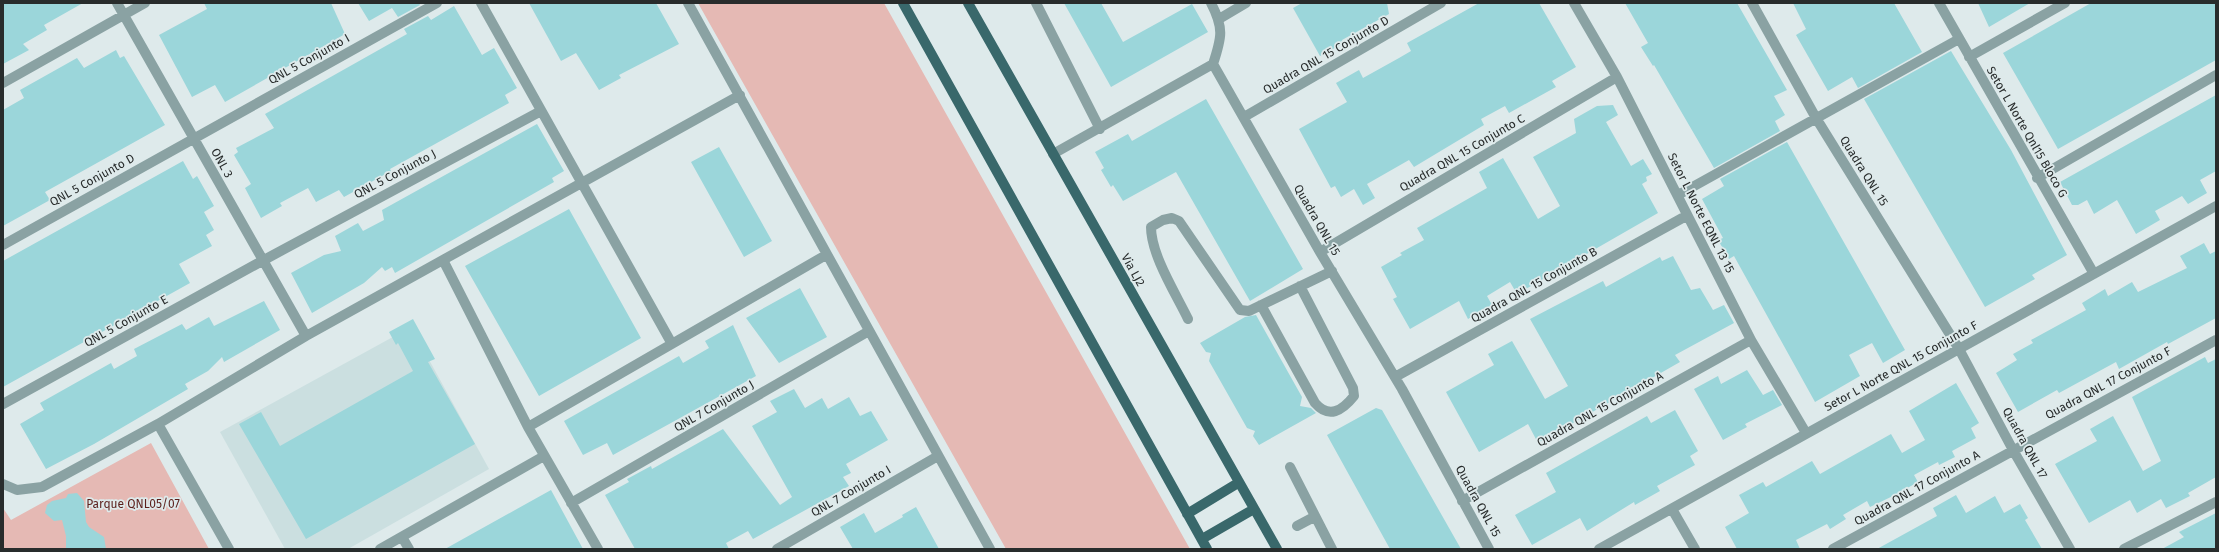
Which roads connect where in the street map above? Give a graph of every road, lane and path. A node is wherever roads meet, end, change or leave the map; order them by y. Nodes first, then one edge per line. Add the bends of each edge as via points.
1 (116, 3) edge
2 (145, 3) edge
3 (437, 3) edge
4 (481, 3) edge
5 (688, 3) edge
6 (903, 3) edge
7 (968, 3) edge
8 (1036, 3) edge
9 (1210, 3) edge
10 (1246, 3) edge
11 (1441, 3) edge
12 (1574, 3) edge
13 (1752, 3) edge
14 (1939, 3) edge
15 (2065, 3) edge
16 (124, 15) junction
17 (1219, 19) junction
18 (1959, 39) junction
19 (1969, 57) junction
20 (1213, 64) junction
21 (2216, 75) edge
22 (1617, 77) junction
23 (3, 82) edge
24 (740, 95) junction
25 (541, 111) junction
26 (1244, 118) junction
27 (1816, 118) junction
28 (1100, 129) junction
29 (193, 138) junction
30 (1053, 154) junction
31 (2038, 178) junction
32 (582, 182) junction
33 (1678, 195) junction
34 (2216, 206) edge
35 (1686, 216) junction
36 (3, 245) edge
37 (1320, 252) junction
38 (826, 255) junction
39 (443, 260) junction
40 (262, 261) junction
41 (1332, 271) junction
42 (2094, 274) junction
43 (1300, 286) junction
44 (1261, 305) junction
45 (1188, 319) dead end
46 (869, 331) junction
47 (306, 336) junction
48 (1750, 340) junction
49 (2216, 340) edge
50 (672, 344) junction
51 (1959, 349) junction
52 (1395, 376) junction
53 (3, 404) edge
54 (158, 424) junction
55 (528, 427) junction
56 (1806, 434) junction
57 (2013, 450) junction
58 (544, 456) junction
59 (938, 456) junction
60 (1290, 467) dead end
61 (1238, 483) junction
62 (3, 484) edge
63 (1462, 501) junction
64 (2216, 502) edge
65 (571, 503) junction
66 (1254, 509) junction
67 (1672, 509) junction
68 (1187, 514) junction
69 (1314, 517) junction
70 (1297, 526) dead end
71 (402, 537) junction
72 (1202, 539) junction
73 (229, 549) edge
74 (380, 549) edge
75 (409, 549) edge
76 (598, 549) edge
77 (777, 549) edge
78 (990, 549) edge
79 (1207, 549) edge
80 (1277, 549) edge
81 (1332, 549) edge
82 (1489, 549) edge
83 (1599, 549) edge
84 (1695, 549) edge
85 (1833, 549) edge
86 (2070, 549) edge
87 (2124, 549) edge

1 - 16 street, ONL 3
2 - 16 street
3 - 29 street, QNL 5 Conjunto I
4 - 25 street
5 - 24 street
6 - 68 main road
7 - 30 main road, Via LJ2
8 - 28 street
9 - 17 street
10 - 17 street
11 - 26 street, Quadra QNL 15 Conjunto D
12 - 22 street, Setor L Norte EQNL 13 15
13 - 27 street, Quadra QNL 15
14 - 18 street, Setor L Norte Qnl15 Bloco G
15 - 19 street
16 - 23 street
16 - 29 street, ONL 3
17 - 20 street via 1221,42
18 - 19 street, Setor L Norte Qnl15 Bloco G
18 - 27 street
19 - 31 street, Setor L Norte Qnl15 Bloco G
20 - 26 street, Quadra QNL 15
20 - 28 street
21 - 31 street
22 - 33 street, Setor L Norte EQNL 13 15
22 - 37 street, Quadra QNL 15 Conjunto C
24 - 32 street
24 - 38 street
25 - 32 street
25 - 40 street, QNL 5 Conjunto J
26 - 37 street, Quadra QNL 15
27 - 33 street
27 - 51 street, Quadra QNL 15
28 - 30 street
29 - 36 street, QNL 5 Conjunto D
29 - 40 street, ONL 3
30 - 61 main road, Via LJ2
31 - 42 street, Setor L Norte Qnl15 Bloco G
32 - 39 street
32 - 50 street
33 - 35 street, Setor L Norte EQNL 13 15
34 - 42 street, Setor L Norte QNL 15 Conjunto F
35 - 48 street, Setor L Norte EQNL 13 15
35 - 52 street, Quadra QNL 15 Conjunto B
37 - 41 street, Quadra QNL 15
38 - 46 street
38 - 50 street
39 - 47 street
39 - 55 street
40 - 47 street, ONL 3
40 - 53 street, QNL 5 Conjunto E
41 - 43 street
41 - 52 street, Quadra QNL 15
42 - 51 street, Setor L Norte QNL 15 Conjunto F
43 - 44 street
43 - 44 street via 1353,388 1354,396 1348,403 1330,413 1323,411 1315,403
44 - 45 street via 1249,311 1240,310 1179,221 1172,218 1162,220 1151,227 1151,232 1159,258
46 - 59 street
46 - 65 street, QNL 7 Conjunto J
47 - 54 street
48 - 56 street, Setor L Norte EQNL 13 15
48 - 63 street, Quadra QNL 15 Conjunto A
49 - 57 street, Quadra QNL 17 Conjunto F
50 - 55 street
51 - 56 street, Setor L Norte QNL 15 Conjunto F
51 - 57 street, Quadra QNL 17
52 - 63 street, Quadra QNL 15
54 - 62 street via 42,487 17,490
54 - 73 street
55 - 58 street
56 - 67 street, Setor L Norte QNL 15 Conjunto F
57 - 85 street, Quadra QNL 17 Conjunto A
57 - 86 street, Quadra QNL 17
58 - 65 street
58 - 71 street
59 - 77 street, QNL 7 Conjunto I
59 - 78 street
60 - 69 street
61 - 66 main road, Via LJ2
61 - 68 main road
63 - 82 street, Quadra QNL 15
64 - 87 street
65 - 76 street
66 - 72 main road
66 - 80 main road, Via LJ2
67 - 83 street, Setor L Norte QNL 15 Conjunto F
67 - 84 street
68 - 72 main road
69 - 70 street
69 - 81 street
71 - 74 street
71 - 75 street
72 - 79 main road

